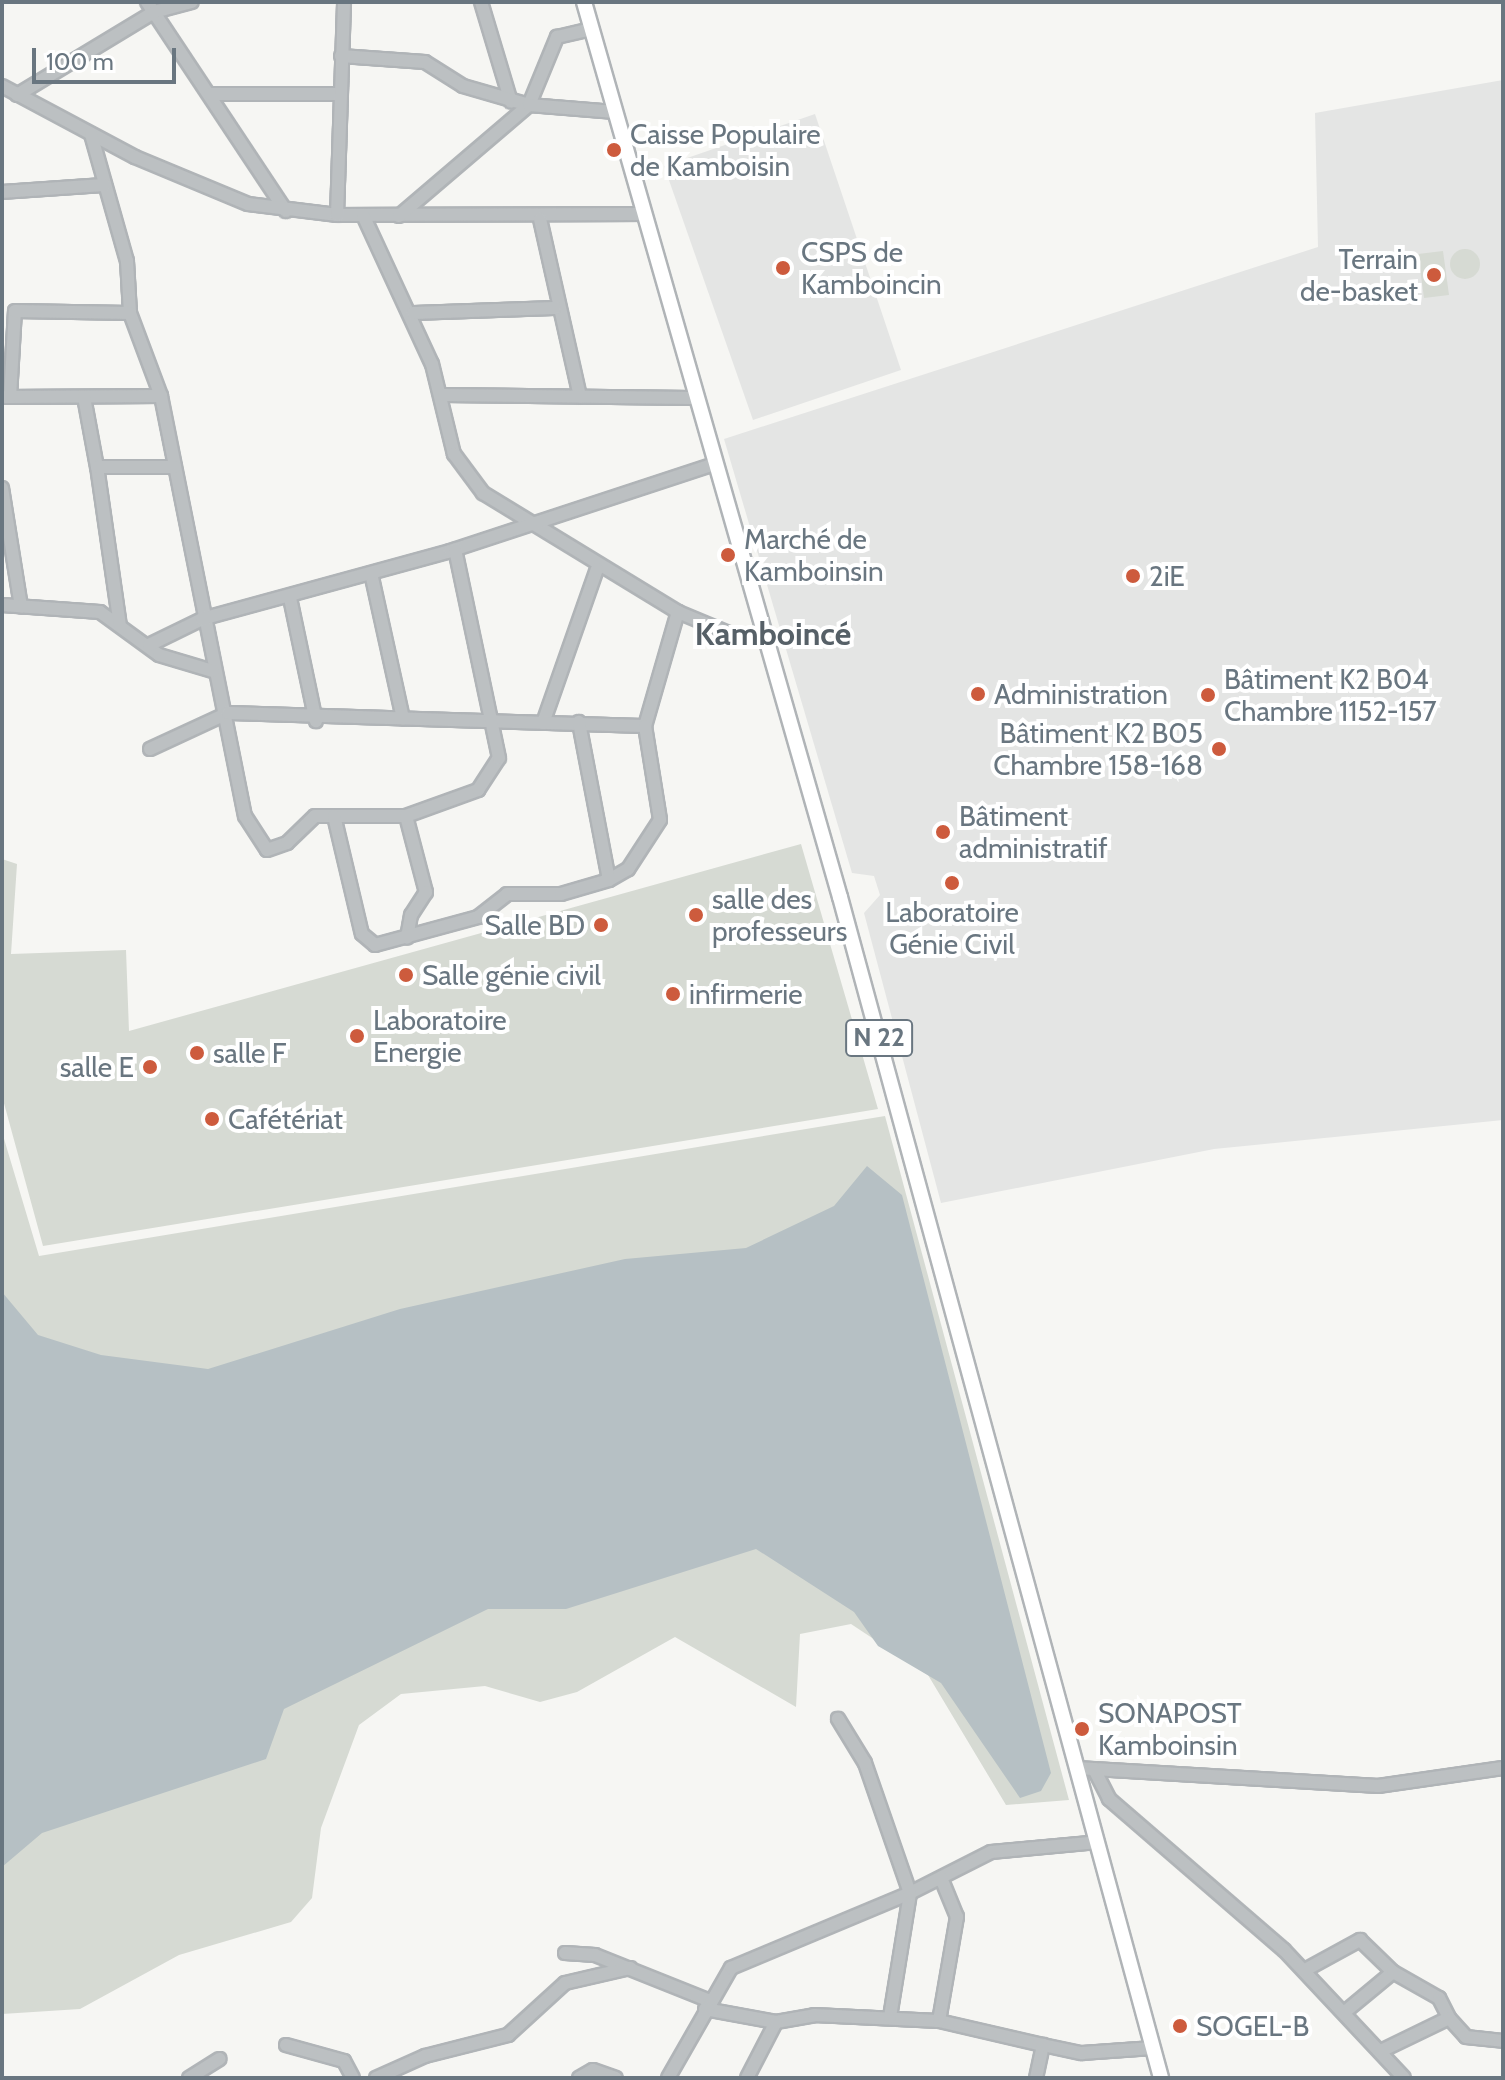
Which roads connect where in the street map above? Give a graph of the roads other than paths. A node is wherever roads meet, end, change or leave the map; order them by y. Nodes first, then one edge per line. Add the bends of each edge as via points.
1 (192, 2) edge
2 (344, 2) edge
3 (481, 2) edge
4 (584, 2) edge
5 (151, 7) edge
6 (592, 29) junction
7 (341, 56) junction
8 (2, 86) edge
9 (210, 94) junction
10 (337, 94) junction
11 (17, 95) junction
12 (511, 102) junction
13 (529, 105) junction
14 (615, 112) junction
15 (91, 134) junction
16 (105, 185) junction
17 (2, 192) edge
18 (286, 211) junction
19 (644, 214) junction
20 (337, 215) junction
21 (363, 215) junction
22 (399, 216) junction
23 (540, 219) junction
24 (555, 308) junction
25 (8, 310) edge
26 (130, 313) junction
27 (413, 313) junction
28 (444, 395) junction
29 (161, 396) junction
30 (6, 397) edge
31 (84, 397) junction
32 (580, 397) junction
33 (692, 398) junction
34 (712, 465) junction
35 (97, 467) junction
36 (175, 467) junction
37 (2, 488) edge
38 (530, 526) junction
39 (455, 550) junction
40 (597, 569) junction
41 (371, 573) junction
42 (290, 598) junction
43 (2, 605) edge
44 (21, 606) junction
45 (678, 612) junction
46 (202, 619) junction
47 (120, 626) junction
48 (764, 638) junction
49 (149, 645) junction
50 (213, 671) junction
51 (228, 713) junction
52 (403, 719) junction
53 (316, 721) junction
54 (488, 722) junction
55 (579, 722) junction
56 (543, 723) junction
57 (645, 726) junction
58 (150, 749) dead end
59 (334, 816) junction
60 (406, 816) junction
61 (609, 880) junction
62 (407, 938) junction
63 (838, 1719) dead end
64 (1077, 1768) junction
65 (1503, 1768) edge
66 (1094, 1769) junction
67 (1098, 1842) junction
68 (941, 1878) junction
69 (910, 1893) junction
70 (565, 1953) dead end
71 (630, 1968) junction
72 (1305, 1970) junction
73 (1393, 1972) junction
74 (708, 2005) junction
75 (1346, 2011) junction
76 (890, 2017) junction
77 (1449, 2018) junction
78 (939, 2021) junction
79 (776, 2022) junction
80 (1503, 2041) edge
81 (286, 2045) dead end
82 (1043, 2045) junction
83 (1153, 2048) junction
84 (1381, 2051) junction
85 (219, 2059) dead end
86 (189, 2078) edge
87 (353, 2078) edge
88 (376, 2078) edge
89 (579, 2078) edge
90 (616, 2078) edge
91 (668, 2078) edge
92 (747, 2078) edge
93 (1036, 2078) edge
94 (1161, 2078) edge
95 (1404, 2078) edge

1 - 5 street
2 - 7 street
3 - 12 street
4 - 6 main road, N 22
5 - 9 street
5 - 11 street
6 - 13 street via 552,43
6 - 14 main road, N 22
7 - 10 street
7 - 12 street via 425,62 463,86
8 - 11 street
9 - 10 street
9 - 18 street
10 - 20 street
11 - 15 street
12 - 13 street
13 - 14 street
13 - 22 street
14 - 19 main road, N 22
15 - 16 street
15 - 18 street via 216,192
16 - 17 street
16 - 26 street via 127,261
18 - 20 street
19 - 23 street
19 - 33 main road, N 22
20 - 21 street
21 - 22 street
21 - 27 street
22 - 23 street
23 - 24 street
24 - 27 street
24 - 32 street
25 - 26 street
25 - 30 street
26 - 29 street
27 - 28 street
28 - 32 street
28 - 38 street via 454,454 483,493
29 - 31 street
29 - 36 street
30 - 31 street
31 - 35 street
32 - 33 street
33 - 34 main road, N 22
34 - 38 street
34 - 48 main road, N 22
35 - 36 street
35 - 47 street
36 - 46 street
37 - 44 street
38 - 39 street
38 - 40 street
39 - 41 street
39 - 54 street
40 - 45 street
40 - 56 street
41 - 42 street
41 - 52 street
42 - 46 street
42 - 53 street
43 - 44 street
44 - 47 street via 79,607
45 - 48 street via 738,637
45 - 57 street
46 - 49 street
46 - 50 street
47 - 49 street
48 - 64 main road, N 22
49 - 50 street
50 - 51 street
51 - 53 street
51 - 58 street
51 - 59 street via 241,803 259,847 287,843 311,817
52 - 53 street
52 - 54 street
54 - 56 street
54 - 60 street via 499,758 489,779 466,797
55 - 56 street
55 - 57 street
55 - 61 street
57 - 61 street via 660,820 628,869
59 - 60 street
59 - 62 street via 362,934 375,945
60 - 62 street via 426,892 411,915
61 - 62 street via 561,894 507,894 478,917
63 - 69 street via 865,1763
64 - 66 street
64 - 67 main road, N 22
65 - 66 street via 1378,1786
66 - 72 street via 1109,1799
67 - 68 street via 991,1852
67 - 83 main road, N 22
68 - 69 street
68 - 78 street via 957,1917
69 - 74 street via 739,1963
69 - 76 street
70 - 71 street via 585,1952
71 - 74 street
71 - 88 street via 565,1983 508,2035 425,2056
72 - 73 street via 1360,1940
72 - 75 street
73 - 75 street
73 - 77 street via 1439,1998
74 - 79 street
74 - 91 street
75 - 84 street
76 - 78 street
76 - 79 street
77 - 80 street via 1466,2037
77 - 84 street
78 - 82 street
79 - 92 street
81 - 87 street via 344,2061
82 - 83 street via 1082,2053
82 - 93 street
83 - 94 main road, N 22
84 - 95 street
85 - 86 street
89 - 90 street via 593,2070

